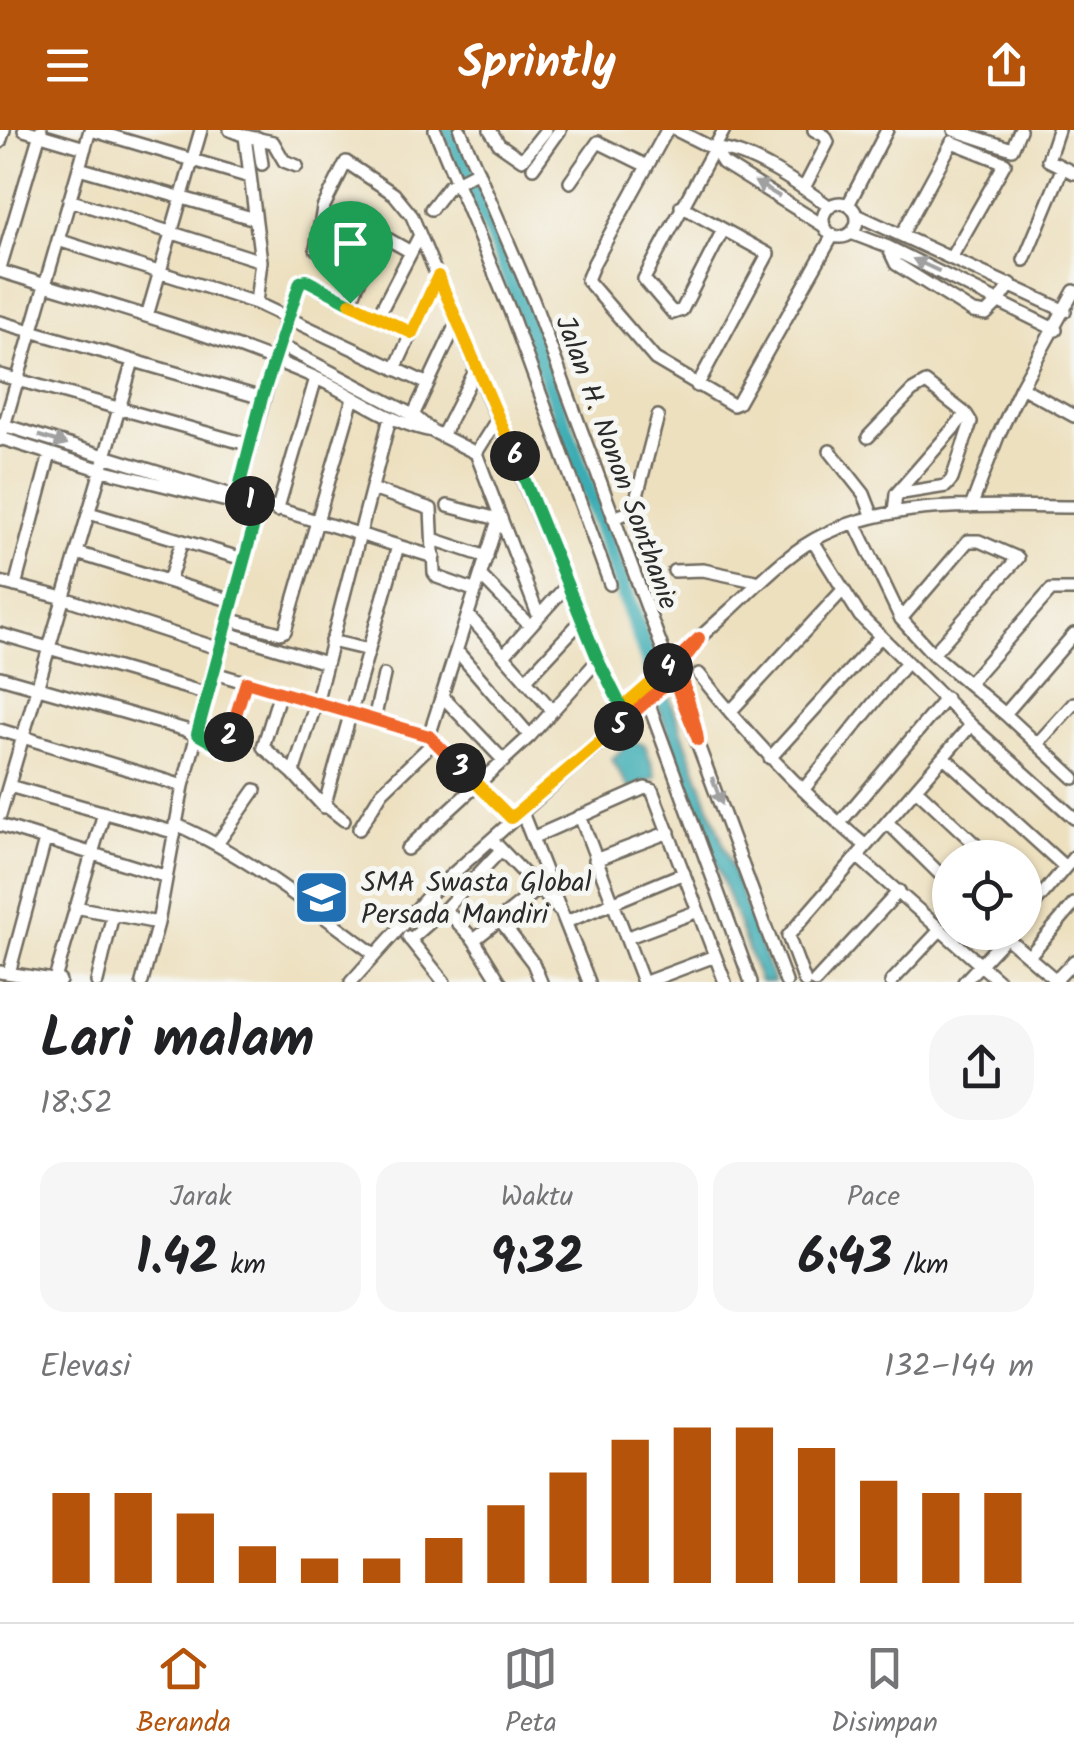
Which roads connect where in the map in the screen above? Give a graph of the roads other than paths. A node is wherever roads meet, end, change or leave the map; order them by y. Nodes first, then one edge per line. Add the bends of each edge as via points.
1 (4, 130) edge
2 (24, 130) edge
3 (91, 130) edge
4 (201, 130) edge
5 (230, 130) edge
6 (435, 130) edge
7 (460, 130) edge
8 (490, 130) edge
9 (546, 130) edge
10 (560, 130) edge
11 (667, 130) edge
12 (676, 130) edge
13 (724, 130) edge
14 (814, 130) edge
15 (887, 130) edge
16 (1020, 130) edge
17 (1058, 130) edge
18 (40, 132) edge
19 (953, 136) edge
20 (252, 137) junction
21 (0, 142) edge
22 (85, 148) junction
23 (714, 150) junction
24 (192, 160) junction
25 (262, 164) dead end
26 (645, 165) junction
27 (297, 166) dead end
28 (79, 168) junction
29 (533, 168) dead end
30 (1068, 171) edge
31 (478, 172) junction
32 (250, 177) junction
33 (458, 181) junction
34 (570, 182) dead end
35 (804, 188) junction
36 (182, 197) junction
37 (70, 200) junction
38 (682, 206) junction
39 (830, 207) junction
40 (431, 208) dead end
41 (852, 210) junction
42 (343, 214) dead end
43 (255, 219) junction
44 (723, 230) junction
45 (828, 230) junction
46 (172, 231) junction
47 (852, 233) junction
48 (379, 234) junction
49 (902, 234) junction
50 (420, 235) junction
51 (58, 240) junction
52 (888, 247) junction
53 (412, 252) junction
54 (952, 256) junction
55 (261, 260) junction
56 (1024, 260) dead end
57 (0, 270) edge
58 (160, 270) junction
59 (364, 270) junction
60 (438, 276) junction
61 (1011, 284) junction
62 (45, 285) junction
63 (1074, 292) edge
64 (1000, 300) junction
65 (1046, 301) junction
66 (256, 303) junction
67 (350, 303) junction
68 (1065, 310) junction
69 (287, 315) junction
70 (147, 316) junction
71 (378, 316) junction
72 (1036, 319) junction
73 (0, 322) edge
74 (458, 322) junction
75 (32, 330) junction
76 (1056, 330) junction
77 (412, 333) junction
78 (278, 344) junction
79 (134, 361) junction
80 (273, 362) junction
81 (477, 367) junction
82 (395, 369) junction
83 (0, 375) edge
84 (316, 378) junction
85 (17, 380) junction
86 (428, 384) junction
87 (696, 386) junction
88 (1021, 388) junction
89 (262, 398) junction
90 (354, 398) junction
91 (120, 408) junction
92 (966, 414) junction
93 (658, 416) dead end
94 (1074, 416) edge
95 (390, 418) junction
96 (498, 418) junction
97 (410, 421) junction
98 (1, 433) edge
99 (437, 434) junction
100 (868, 437) dead end
101 (582, 442) junction
102 (250, 444) junction
103 (563, 448) junction
104 (830, 451) dead end
105 (476, 453) junction
106 (50, 454) junction
107 (104, 463) junction
108 (372, 489) junction
109 (896, 494) junction
110 (236, 500) junction
111 (259, 506) junction
112 (448, 506) dead end
113 (971, 507) junction
114 (1074, 507) edge
115 (277, 511) junction
116 (89, 513) junction
117 (894, 513) junction
118 (873, 516) junction
119 (499, 518) junction
120 (317, 522) junction
121 (849, 524) junction
122 (614, 527) junction
123 (358, 535) junction
124 (596, 538) junction
125 (818, 538) junction
126 (433, 539) junction
127 (182, 540) junction
128 (398, 546) junction
129 (77, 553) junction
130 (434, 557) junction
131 (486, 557) junction
132 (243, 559) junction
133 (674, 571) dead end
134 (481, 576) junction
135 (0, 582) edge
136 (169, 582) junction
137 (760, 582) junction
138 (568, 584) junction
139 (610, 584) dead end
140 (15, 586) junction
141 (843, 590) junction
142 (1074, 590) edge
143 (476, 591) junction
144 (64, 598) junction
145 (232, 601) junction
146 (538, 614) junction
147 (468, 615) junction
148 (900, 619) junction
149 (582, 620) junction
150 (529, 625) junction
151 (226, 626) junction
152 (0, 634) edge
153 (1074, 634) edge
154 (880, 636) junction
155 (699, 638) junction
156 (331, 641) junction
157 (49, 648) junction
158 (220, 648) junction
159 (369, 650) junction
160 (457, 650) junction
161 (933, 654) junction
162 (504, 655) junction
163 (598, 660) junction
164 (908, 662) junction
165 (326, 663) junction
166 (214, 673) junction
167 (384, 674) dead end
168 (699, 674) dead end
169 (668, 675) junction
170 (0, 677) edge
171 (526, 680) junction
172 (246, 682) junction
173 (969, 683) junction
174 (37, 689) junction
175 (280, 692) junction
176 (208, 694) junction
177 (443, 697) junction
178 (946, 698) junction
179 (647, 702) junction
180 (316, 703) junction
181 (1074, 703) edge
182 (552, 710) junction
183 (626, 710) junction
184 (730, 712) junction
185 (352, 714) junction
186 (1005, 714) junction
187 (374, 720) junction
188 (972, 725) junction
189 (0, 730) edge
190 (197, 734) junction
191 (530, 736) junction
192 (23, 737) junction
193 (432, 739) junction
194 (698, 740) junction
195 (1037, 744) junction
196 (944, 757) junction
197 (770, 758) junction
198 (504, 761) junction
199 (294, 773) junction
200 (1074, 778) edge
201 (475, 784) junction
202 (8, 786) junction
203 (182, 786) junction
204 (916, 789) junction
205 (255, 790) dead end
206 (803, 790) junction
207 (326, 806) junction
208 (104, 813) junction
209 (516, 814) junction
210 (0, 815) edge
211 (580, 816) junction
212 (1074, 818) edge
213 (344, 820) dead end
214 (886, 822) junction
215 (840, 824) junction
216 (0, 825) edge
217 (174, 828) junction
218 (359, 829) dead end
219 (669, 832) junction
220 (534, 837) junction
221 (490, 838) junction
222 (45, 840) junction
223 (971, 840) edge
224 (217, 844) junction
225 (407, 848) dead end
226 (501, 850) junction
227 (862, 851) junction
228 (90, 855) junction
229 (595, 860) junction
230 (1070, 862) edge
231 (932, 867) edge
232 (684, 874) junction
233 (164, 876) junction
234 (538, 888) junction
235 (900, 892) junction
236 (1042, 895) edge
237 (612, 903) junction
238 (1074, 904) edge
239 (74, 907) junction
240 (445, 909) junction
241 (698, 911) junction
242 (114, 914) junction
243 (564, 918) junction
244 (500, 920) junction
245 (932, 920) edge
246 (158, 922) junction
247 (398, 927) junction
248 (626, 938) junction
249 (932, 939) edge
250 (410, 940) junction
251 (474, 940) junction
252 (964, 950) edge
253 (992, 950) edge
254 (1022, 950) edge
255 (374, 954) junction
256 (715, 956) junction
257 (1029, 956) junction
258 (1074, 960) edge
259 (980, 965) junction
260 (5, 973) edge
261 (59, 981) edge
262 (1057, 981) edge
263 (97, 982) edge
264 (142, 982) edge
265 (351, 982) edge
266 (444, 982) edge
267 (500, 982) edge
268 (540, 982) edge
269 (589, 982) edge
270 (645, 982) edge
271 (725, 982) edge
272 (751, 982) edge
273 (786, 982) edge
274 (805, 982) edge
275 (815, 982) edge
276 (891, 982) edge
277 (964, 982) edge
278 (1000, 982) edge

1 - 21 street
2 - 18 street
3 - 22 street
3 - 24 street
4 - 24 street
5 - 20 street
6 - 33 street
7 - 31 street, Jalan H. Nonon Sonthanie
8 - 9 street via 522,160
10 - 29 street
11 - 26 street
12 - 23 street
13 - 23 street
14 - 35 street via 828,142
15 - 41 street
16 - 19 street via 1012,149
17 - 30 street via 1048,160
18 - 22 street
18 - 57 street
19 - 49 street
19 - 54 street via 1005,163
20 - 25 street
20 - 27 street via 272,142 284,161
20 - 32 street
22 - 28 street
23 - 35 street via 731,149
23 - 38 street
45 -> 23 street via 723,163
24 - 32 street
24 - 36 street
26 - 34 street via 598,142
26 - 87 street via 588,280 654,359
28 - 36 street
28 - 37 street
30 - 56 street
31 - 33 street
31 - 101 street, Jalan H. Nonon Sonthanie
32 - 43 street
33 - 40 street
33 - 103 street
35 - 39 street
36 - 43 street
36 - 46 street
37 - 46 street
37 - 51 street
38 - 44 street
38 - 44 street via 644,280 673,313 682,310
39 - 41 street
39 - 45 street
41 - 47 street
41 - 49 street
42 - 48 street
43 - 55 street
44 - 87 street via 768,256
45 - 47 street via 839,237
45 - 87 street via 738,403
46 - 55 street
46 - 58 street
47 - 52 street
48 - 53 street
48 - 59 street
49 - 54 street
50 - 53 street
50 - 59 street via 404,203 345,162 323,208 316,249
50 - 60 street
51 - 58 street
51 - 62 street
64 -> 52 street
52 - 64 street via 896,264 973,312 986,314
53 - 71 street
54 - 61 street
55 - 66 street
57 - 62 street
58 - 66 street
58 - 70 street
59 - 67 street
60 - 74 street
60 - 77 street
61 - 64 street
61 - 65 street
62 - 70 street
62 - 75 street
63 - 68 street
64 - 72 street
65 - 68 street
65 - 72 street
66 - 69 street
67 - 69 street via 303,280
67 - 71 street
68 - 76 street
69 - 78 street
69 - 82 street
70 - 80 street
71 - 77 street
72 - 76 street
73 - 75 street
74 - 81 street
74 - 86 street
75 - 79 street
75 - 85 street
76 - 88 street
77 - 82 street
78 - 80 street
78 - 97 street
79 - 89 street
79 - 91 street
80 - 84 street
80 - 89 street
81 - 96 street
81 - 99 street
82 - 86 street
83 - 85 street
84 - 90 street
84 - 115 street
85 - 91 street
85 - 98 street
86 - 97 street
88 - 94 street
88 - 113 street
89 - 102 street
90 - 95 street
90 - 120 street
91 - 102 street
91 - 107 street
92 - 100 street via 926,383
92 - 109 street
92 - 109 street via 971,425 946,486
93 - 122 street via 632,511
95 - 97 street
95 - 108 street
96 - 105 street
96 - 138 street
97 - 99 street
98 - 106 street
98 -> 107 street
99 - 105 street
101 - 103 street
101 - 122 street, Jalan H. Nonon Sonthanie
102 - 110 street
103 - 124 street
104 - 118 street
105 - 119 street
106 - 107 street
106 - 140 street
107 - 110 street
107 - 116 street
108 - 123 street
108 - 126 street via 432,508
109 - 117 street
110 - 111 street
111 - 115 street
111 - 132 street
112 - 119 street
113 - 114 street
113 - 117 street
115 - 120 street
116 - 127 street
116 - 129 street
117 - 118 street
118 - 121 street
119 - 131 street
119 - 146 street
120 - 123 street
120 - 151 street via 282,634
121 - 125 street
121 - 148 street
122 - 124 street
122 - 169 street, Jalan H. Nonon Sonthanie
123 - 128 street
123 - 156 street
124 - 139 street
125 - 137 street
125 - 141 street
126 - 130 street
126 - 131 street
127 - 132 street
127 - 136 street
128 - 130 street
128 - 159 street
129 - 136 street
129 - 144 street
130 - 143 street via 438,578
131 - 134 street
132 - 145 street
133 - 137 street
134 - 143 street
134 - 150 street
135 - 140 street
136 - 145 street
137 - 155 street
138 - 146 street
138 - 149 street
140 - 144 street
141 - 154 street
141 - 184 street
142 - 173 street via 1051,590
143 - 147 street
144 - 157 street
144 - 158 street
145 - 151 street
146 - 150 street
147 - 160 street
147 - 162 street
148 - 161 street
148 - 161 street via 968,541 1018,558
149 - 163 street
149 - 171 street
150 - 162 street
151 - 158 street
151 - 165 street
152 - 157 street
153 - 186 street
154 - 164 street
154 - 197 street
155 - 169 street
155 - 194 street via 681,668
156 - 159 street
156 - 165 street
157 - 174 street
157 - 176 street
158 - 166 street
159 - 185 street
160 - 177 street
160 - 191 street
161 - 173 street
162 - 171 street
163 - 182 street
163 - 183 street
164 - 178 street
164 - 206 street
165 - 180 street
166 - 172 street
166 - 176 street
167 - 187 street
168 - 184 street
169 - 179 street
169 - 183 street
169 - 194 street, Jalan H. Nonon Sonthanie
170 - 174 street
171 - 182 street
172 - 175 street
172 - 190 street via 225,750
173 - 186 street
174 - 190 street
174 - 192 street
175 - 180 street
175 - 199 street via 262,747
176 - 190 street
177 - 193 street
177 - 198 street
178 - 188 street
178 - 215 street
179 - 183 street
179 - 272 street
180 - 185 street
180 - 199 street
181 - 195 street
182 - 191 street
183 - 209 street via 619,726
184 - 197 street
185 - 187 street
185 - 207 street
186 - 195 street
187 - 193 street
188 - 196 street
188 - 212 street
189 - 192 street
190 - 203 street
191 - 198 street
192 - 202 street
192 - 203 street
193 - 201 street
193 - 218 street via 382,792
194 -> 273 street, Jalan H. Nonon Sonthanie
195 - 200 street
196 - 204 street
196 - 230 street
197 - 206 street
198 - 201 street
199 - 207 street
201 - 209 street
201 - 225 street
202 - 208 street
202 - 210 street
203 - 217 street
204 - 214 street
204 - 223 street
205 - 224 street
206 - 215 street
207 - 213 street
208 - 217 street
208 - 228 street
209 - 220 street
209 - 221 street
211 - 219 street via 648,788
211 - 220 street
211 - 229 street
214 - 227 street
214 - 231 street
215 - 227 street
216 - 222 street
217 - 224 street
217 - 233 street
219 - 229 street
219 - 232 street
220 - 243 street
221 - 226 street
221 - 247 street
222 - 228 street
222 - 260 street
224 - 255 street
226 - 234 street
226 - 240 street
227 - 235 street
227 - 274 street via 788,936
228 - 233 street
228 - 239 street
229 - 237 street
230 - 236 street
232 - 237 street
232 - 241 street
233 - 246 street
234 - 243 street
234 - 244 street
235 - 245 street
235 - 275 street
237 - 243 street
237 - 248 street
238 - 257 street
239 - 242 street
239 - 261 street
240 - 250 street
240 - 251 street
241 - 248 street
241 - 256 street
242 - 246 street
242 - 263 street
243 - 269 street
244 - 251 street
244 - 268 street
246 - 264 street
247 - 250 street
247 - 255 street
248 - 270 street
249 - 276 street
250 - 266 street
251 - 267 street
252 - 259 street
253 - 259 street
254 - 257 street
255 - 265 street
256 - 270 street
256 - 271 street
257 - 262 street
258 - 262 street
259 - 277 street
259 - 278 street
260 - 261 street

